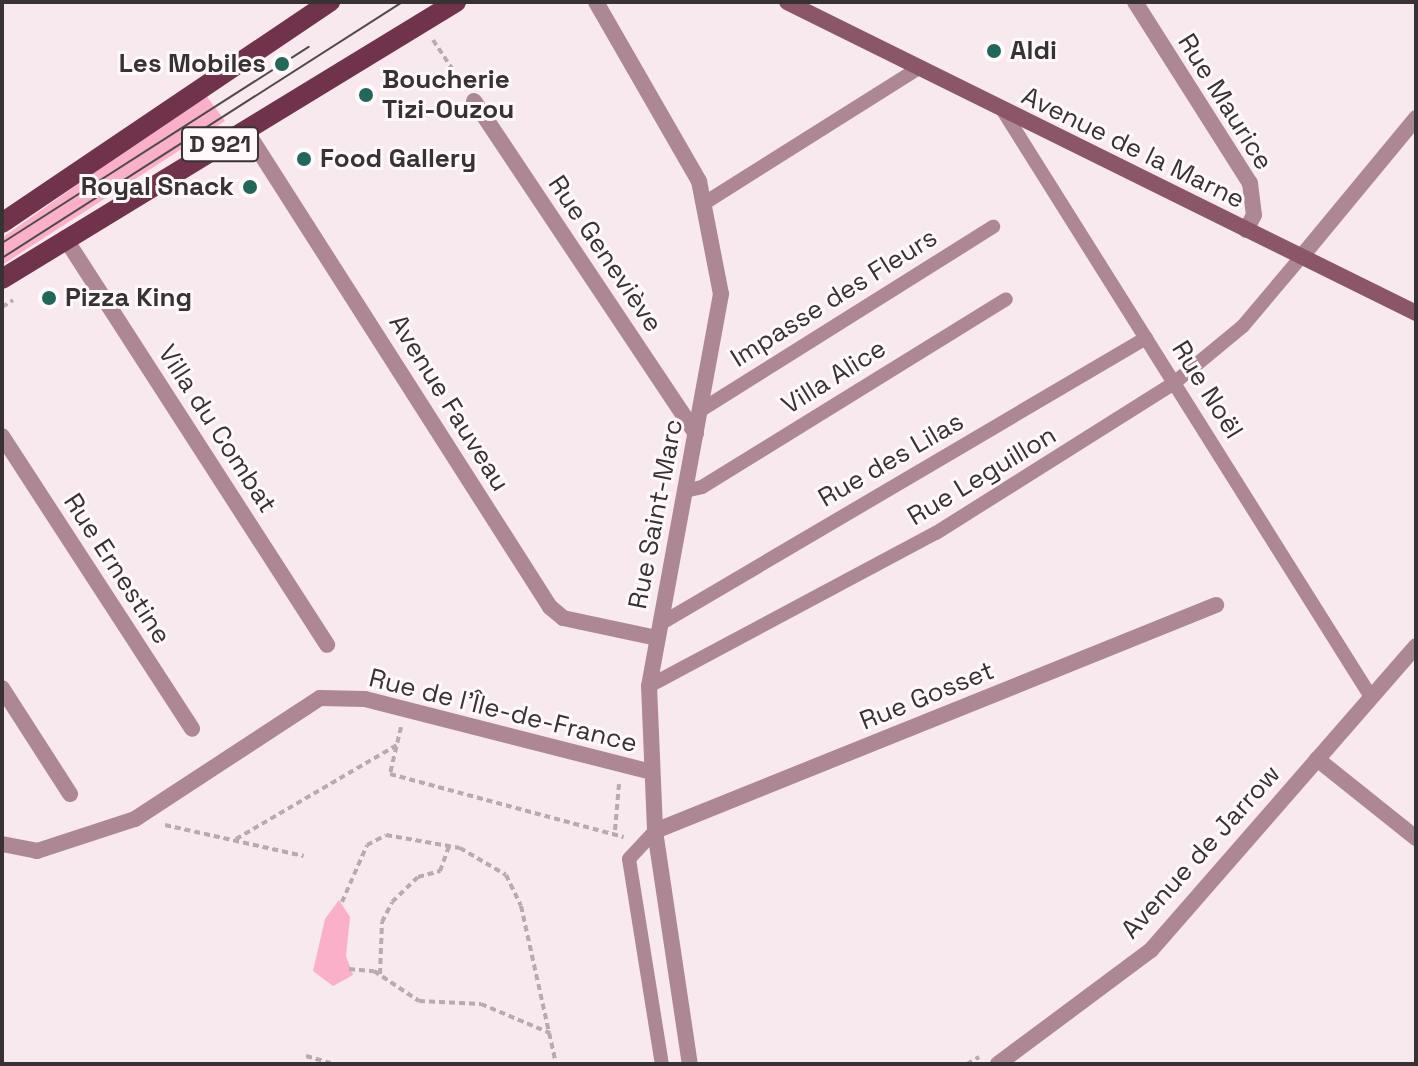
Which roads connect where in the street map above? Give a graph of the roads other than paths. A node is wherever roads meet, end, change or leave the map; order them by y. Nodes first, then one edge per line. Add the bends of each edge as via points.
1 (330, 2) edge
2 (596, 2) edge
3 (787, 2) edge
4 (1135, 2) edge
5 (435, 10) edge
6 (917, 69) junction
7 (474, 101) road end
8 (1002, 109) junction
9 (1416, 118) edge
10 (245, 129) junction
11 (703, 204) junction
12 (2, 223) edge
13 (993, 227) dead end
14 (1246, 230) junction
15 (65, 238) junction
16 (1302, 256) junction
17 (2, 279) edge
18 (1006, 299) dead end
19 (1416, 313) edge
20 (1146, 338) junction
21 (1174, 383) junction
22 (701, 410) junction
23 (696, 434) junction
24 (2, 436) edge
25 (685, 491) junction
26 (1216, 605) dead end
27 (659, 631) junction
28 (327, 645) dead end
29 (1416, 646) edge
30 (649, 686) junction
31 (2, 688) edge
32 (1371, 697) junction
33 (192, 729) dead end
34 (1317, 759) junction
35 (651, 772) junction
36 (70, 794) dead end
37 (655, 831) junction
38 (1416, 838) edge
39 (2, 844) edge
40 (1007, 1062) edge
41 (662, 1064) edge
42 (690, 1064) edge

1 - 12 main road, D 921
2 - 11 street, Rue Saint-Marc via 699,181
3 - 6 street, Avenue de la Marne
4 - 14 street, Rue Maurice via 1250,183 1254,215
5 - 10 main road, D 921
6 - 8 street, Avenue de la Marne
6 - 11 lane
7 - 23 street, Rue Geneviève
8 - 14 street, Avenue de la Marne
8 - 20 lane, Rue Noël
9 - 16 street
10 - 15 main road, D 921
10 - 27 street, Avenue Fauveau via 550,607 563,618
11 - 22 street, Rue Saint-Marc via 721,294
13 - 22 lane, Impasse des Fleurs
14 - 16 street, Avenue de la Marne
15 - 17 main road, D 921
15 - 28 street, Villa du Combat
16 - 19 street, Avenue de la Marne
16 - 21 lane, Rue Leguillon via 1243,326
18 - 25 lane, Villa Alice via 702,487
20 - 21 lane, Rue Noël
20 - 27 lane, Rue des Lilas
21 - 30 lane, Rue Leguillon via 897,555
21 - 32 lane, Rue Noël
22 - 23 street, Rue Saint-Marc
23 - 25 street, Rue Saint-Marc
24 - 33 street, Rue Ernestine
25 - 27 street, Rue Saint-Marc
26 - 37 street, Rue Gosset
27 - 30 street, Rue Saint-Marc
29 - 32 street, Avenue de Jarrow
30 - 35 street, Rue Saint-Marc
31 - 36 street
32 - 34 street, Avenue de Jarrow
34 - 38 street
34 - 40 street, Avenue de Jarrow via 1151,950
35 - 37 street, Rue Saint-Marc
35 - 39 street, Rue de l'Île-de-France via 405,709 320,698 135,819 37,851
37 - 41 lane via 629,859
37 - 42 street, Rue Saint-Marc

